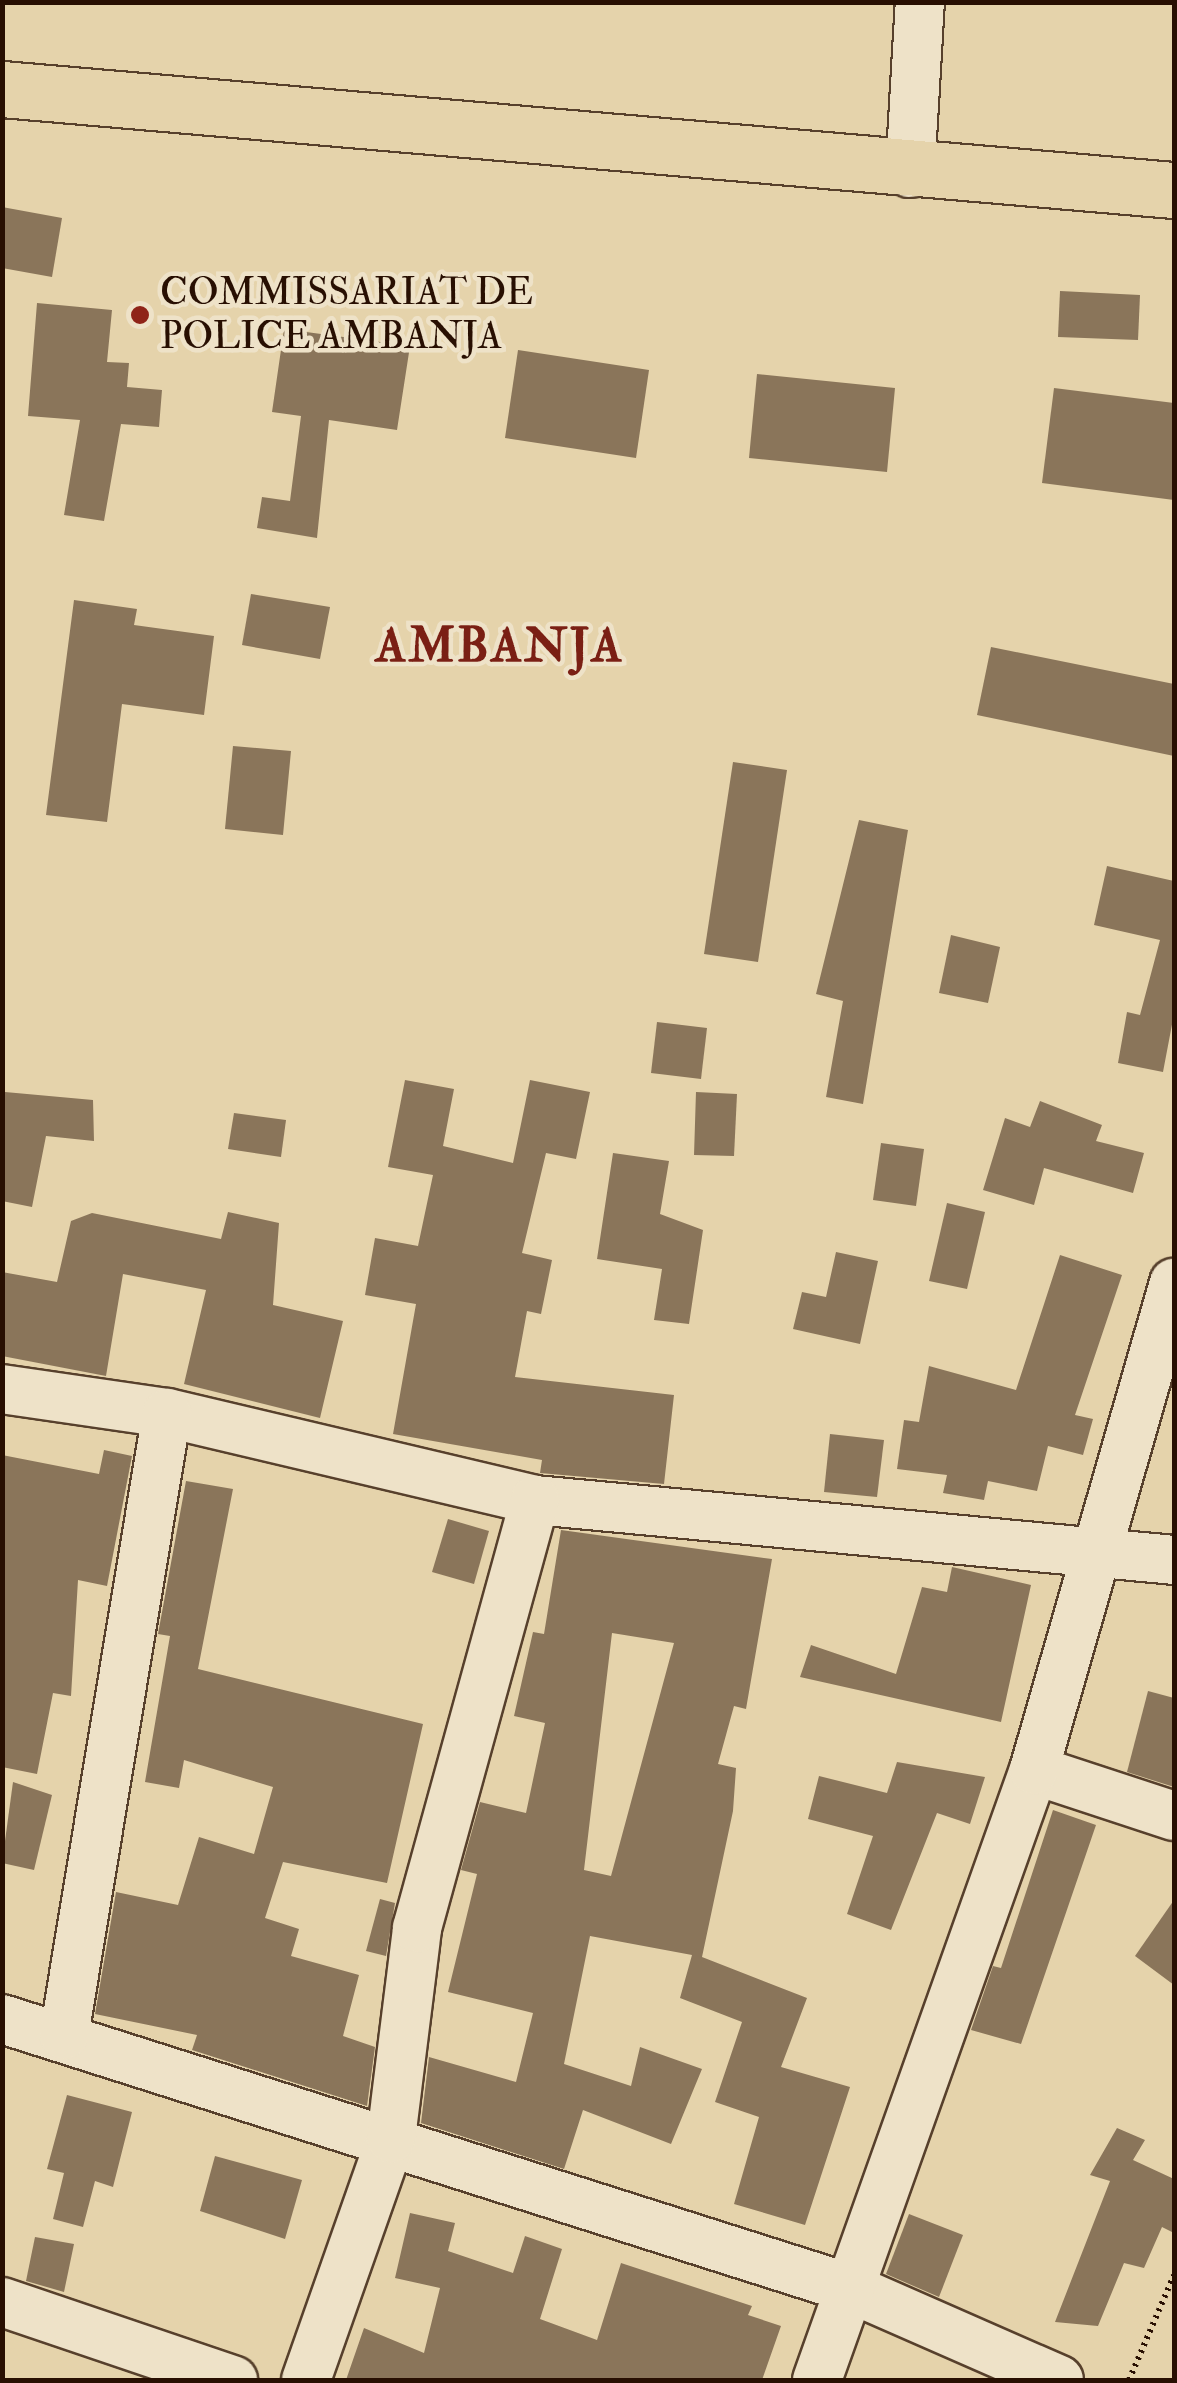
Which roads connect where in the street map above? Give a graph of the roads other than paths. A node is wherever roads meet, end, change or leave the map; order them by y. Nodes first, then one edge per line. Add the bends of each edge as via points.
1 (920, 2) edge
2 (2, 89) edge
3 (910, 173) junction
4 (1174, 190) edge
5 (1174, 1283) edge
6 (2, 1389) edge
7 (167, 1412) junction
8 (536, 1500) junction
9 (1097, 1554) junction
10 (1174, 1560) edge
11 (1034, 1770) junction
12 (1174, 1816) edge
13 (2, 2020) edge
14 (64, 2035) junction
15 (391, 2138) junction
16 (852, 2289) junction
17 (2, 2302) edge
18 (232, 2380) edge
19 (306, 2380) edge
20 (817, 2380) edge
21 (1059, 2380) edge

1 - 3 street
2 - 3 main road
3 - 4 main road
5 - 9 street
6 - 7 street
7 - 8 street
7 - 14 street
8 - 9 street
8 - 15 street via 417,1928
9 - 10 street
9 - 11 street
11 - 12 street
11 - 16 street
13 - 14 street
14 - 15 street
15 - 16 street
15 - 19 street
16 - 20 street
16 - 21 street
17 - 18 street

